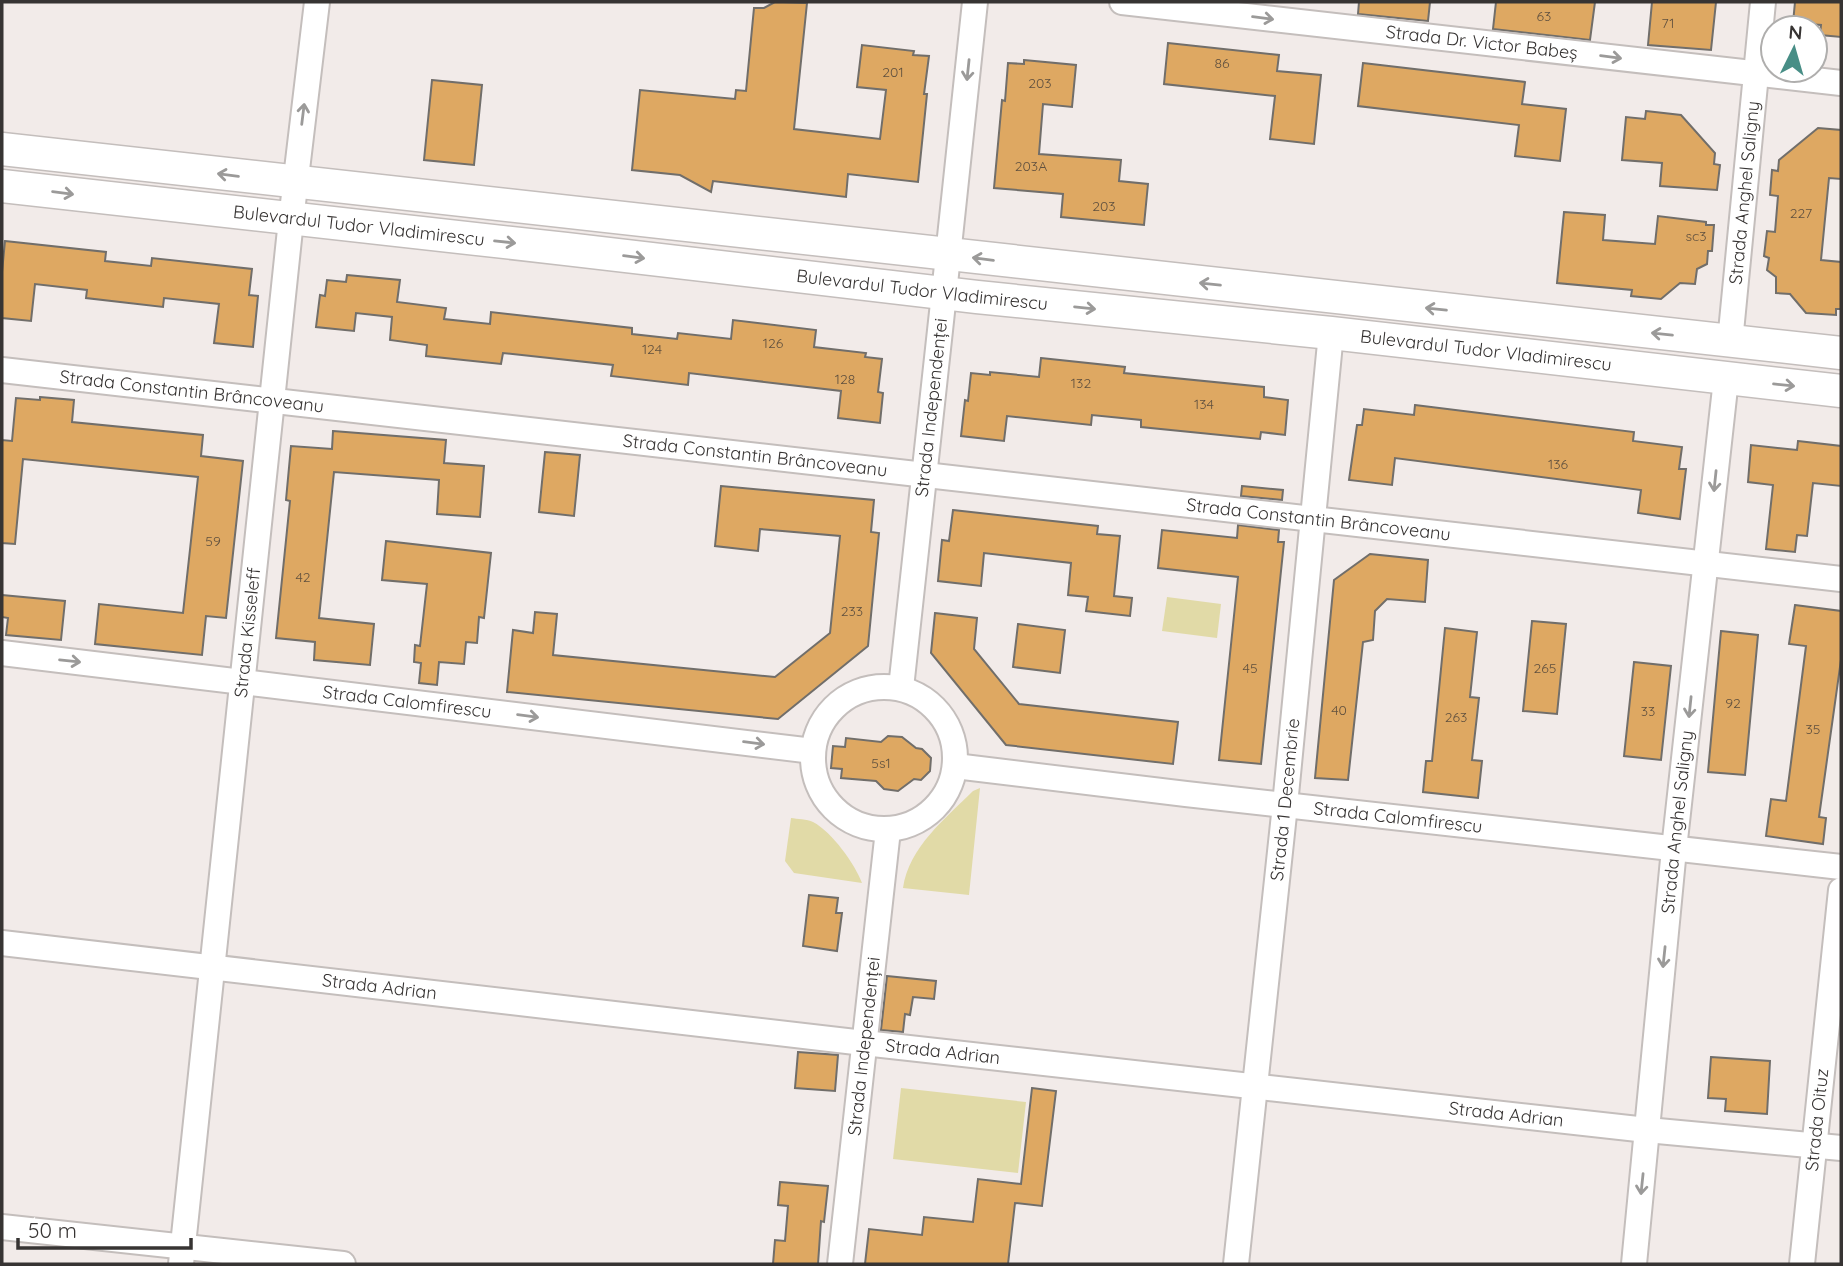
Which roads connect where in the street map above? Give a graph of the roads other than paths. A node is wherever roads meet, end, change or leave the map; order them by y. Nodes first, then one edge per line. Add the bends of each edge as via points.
1 (317, 2) edge
2 (975, 2) edge
3 (1122, 2) edge
4 (1763, 2) edge
5 (1756, 74) junction
6 (1841, 83) edge
7 (2, 149) edge
8 (296, 182) junction
9 (2, 186) edge
10 (291, 220) junction
11 (950, 255) junction
12 (944, 294) junction
13 (1331, 333) junction
14 (1730, 342) junction
15 (1841, 353) edge
16 (2, 370) edge
17 (1726, 379) junction
18 (1841, 391) edge
19 (274, 401) junction
20 (923, 476) junction
21 (1312, 519) junction
22 (1705, 564) junction
23 (1841, 579) edge
24 (2, 653) edge
25 (242, 681) junction
26 (901, 688) junction
27 (813, 751) junction
28 (956, 765) junction
29 (1285, 805) junction
30 (888, 830) junction
31 (1674, 849) junction
32 (1841, 867) edge
33 (1841, 890) edge
34 (2, 943) edge
35 (212, 967) junction
36 (864, 1043) junction
37 (1255, 1085) junction
38 (1647, 1130) junction
39 (1816, 1145) junction
40 (1841, 1148) edge
41 (2, 1227) edge
42 (183, 1255) edge
43 (343, 1264) edge
44 (840, 1264) edge
45 (1236, 1264) edge
46 (1634, 1264) edge
47 (1802, 1264) edge

8 -> 1 street, Strada Kisseleff
2 -> 11 street, Strada Independenței
3 -> 5 street, Strada Dr. Victor Babeș
4 - 5 street, Strada Anghel Saligny
5 - 6 street, Strada Dr. Victor Babeș
5 - 14 street, Strada Anghel Saligny
8 -> 7 main road, Bulevardul Tudor Vladimirescu
8 - 10 street, Strada Kisseleff
8 - 11 main road, Bulevardul Tudor Vladimirescu
9 -> 10 main road, Bulevardul Tudor Vladimirescu
10 -> 12 main road, Bulevardul Tudor Vladimirescu
10 - 19 street, Strada Kisseleff
11 - 12 street, Strada Independenței
14 -> 11 main road, Bulevardul Tudor Vladimirescu
12 -> 13 main road, Bulevardul Tudor Vladimirescu
12 - 20 street, Strada Independenței
13 - 17 main road, Bulevardul Tudor Vladimirescu
13 - 21 street, Strada 1 Decembrie
14 - 15 main road, Bulevardul Tudor Vladimirescu
16 - 19 street, Strada Constantin Brâncoveanu
17 -> 18 main road, Bulevardul Tudor Vladimirescu
17 -> 22 street, Strada Anghel Saligny
19 - 20 street, Strada Constantin Brâncoveanu
19 - 25 street, Strada Kisseleff
20 - 21 street, Strada Constantin Brâncoveanu
20 - 26 street, Strada Independenței
21 - 22 street, Strada Constantin Brâncoveanu
21 - 29 street, Strada 1 Decembrie
22 - 23 street, Strada Constantin Brâncoveanu
22 -> 31 street, Strada Anghel Saligny
24 -> 25 street, Strada Calomfirescu
25 -> 27 street, Strada Calomfirescu
25 - 35 street, Strada Kisseleff
26 - 27 street via 876,687 853,694 833,708 819,727
26 - 28 street via 920,696 948,725
27 - 30 street via 814,775 824,798 841,816 863,827
28 - 29 street, Strada Calomfirescu
28 - 30 street via 951,785 926,817
29 - 31 street, Strada Calomfirescu
29 - 37 street, Strada 1 Decembrie
30 - 36 street, Strada Independenței
31 - 32 street, Strada Calomfirescu
31 -> 38 street, Strada Anghel Saligny
33 - 39 street, Strada Oituz
34 - 35 street, Strada Adrian
35 - 36 street, Strada Adrian
35 - 42 street, Strada Kisseleff
36 - 37 street, Strada Adrian
36 - 44 street, Strada Independenței
37 - 38 street, Strada Adrian
37 - 45 street, Strada 1 Decembrie
38 - 39 street, Strada Adrian
38 -> 46 street, Strada Anghel Saligny
39 - 40 street, Strada Adrian
39 - 47 street, Strada Oituz
41 - 42 street
42 - 43 street

